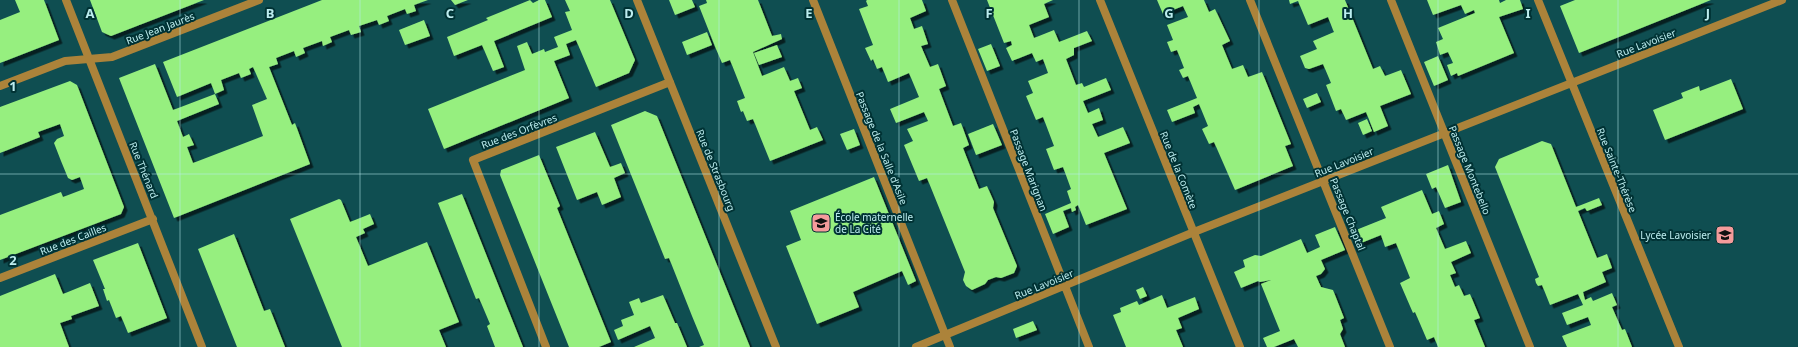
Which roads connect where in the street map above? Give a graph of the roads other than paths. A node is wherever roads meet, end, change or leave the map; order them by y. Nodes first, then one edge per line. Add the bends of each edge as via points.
1 (66, 0) edge
2 (259, 0) edge
3 (637, 0) edge
4 (812, 0) edge
5 (952, 0) edge
6 (1100, 0) edge
7 (1250, 0) edge
8 (1391, 0) edge
9 (1538, 0) edge
10 (1782, 0) edge
11 (89, 58) junction
12 (670, 82) junction
13 (1571, 83) junction
14 (0, 86) edge
15 (1444, 132) junction
16 (1324, 180) junction
17 (153, 219) junction
18 (1194, 232) junction
19 (0, 278) edge
20 (1064, 287) junction
21 (945, 336) junction
22 (202, 347) edge
23 (546, 347) edge
24 (776, 347) edge
25 (916, 347) edge
26 (950, 347) edge
27 (1089, 347) edge
28 (1240, 347) edge
29 (1390, 347) edge
30 (1530, 347) edge
31 (1679, 347) edge

1 - 11 street, Rue Thénard
2 - 11 street, Rue Jean Jaurès via 112,57
3 - 12 street, Rue de Strasbourg
4 - 21 street, Passage de la Salle d'Asile
5 - 20 street, Passage Marignan
6 - 18 street, Rue de la Comète
7 - 16 street, Passage Chaptal
8 - 15 street, Passage Montebello
9 - 13 street, Rue Sainte-Thérèse
10 - 13 street, Rue Lavoisier
11 - 14 street, Rue Jean Jaurès via 65,61
11 - 17 street, Rue Thénard
12 - 23 street, Rue des Orfèvres via 473,160
12 - 24 street, Rue de Strasbourg
13 - 15 street, Rue Lavoisier
13 - 31 street, Rue Sainte-Thérèse
15 - 16 street, Rue Lavoisier
15 - 30 street, Passage Montebello
16 - 18 street, Rue Lavoisier
16 - 29 street, Passage Chaptal
17 - 19 street, Rue des Cailles
17 - 22 street, Rue Thénard
18 - 20 street, Rue Lavoisier
18 - 28 street, Rue de la Comète
20 - 21 street, Rue Lavoisier
20 - 27 street, Passage Marignan
21 - 25 street, Rue Lavoisier
21 - 26 street, Passage de la Salle d'Asile

